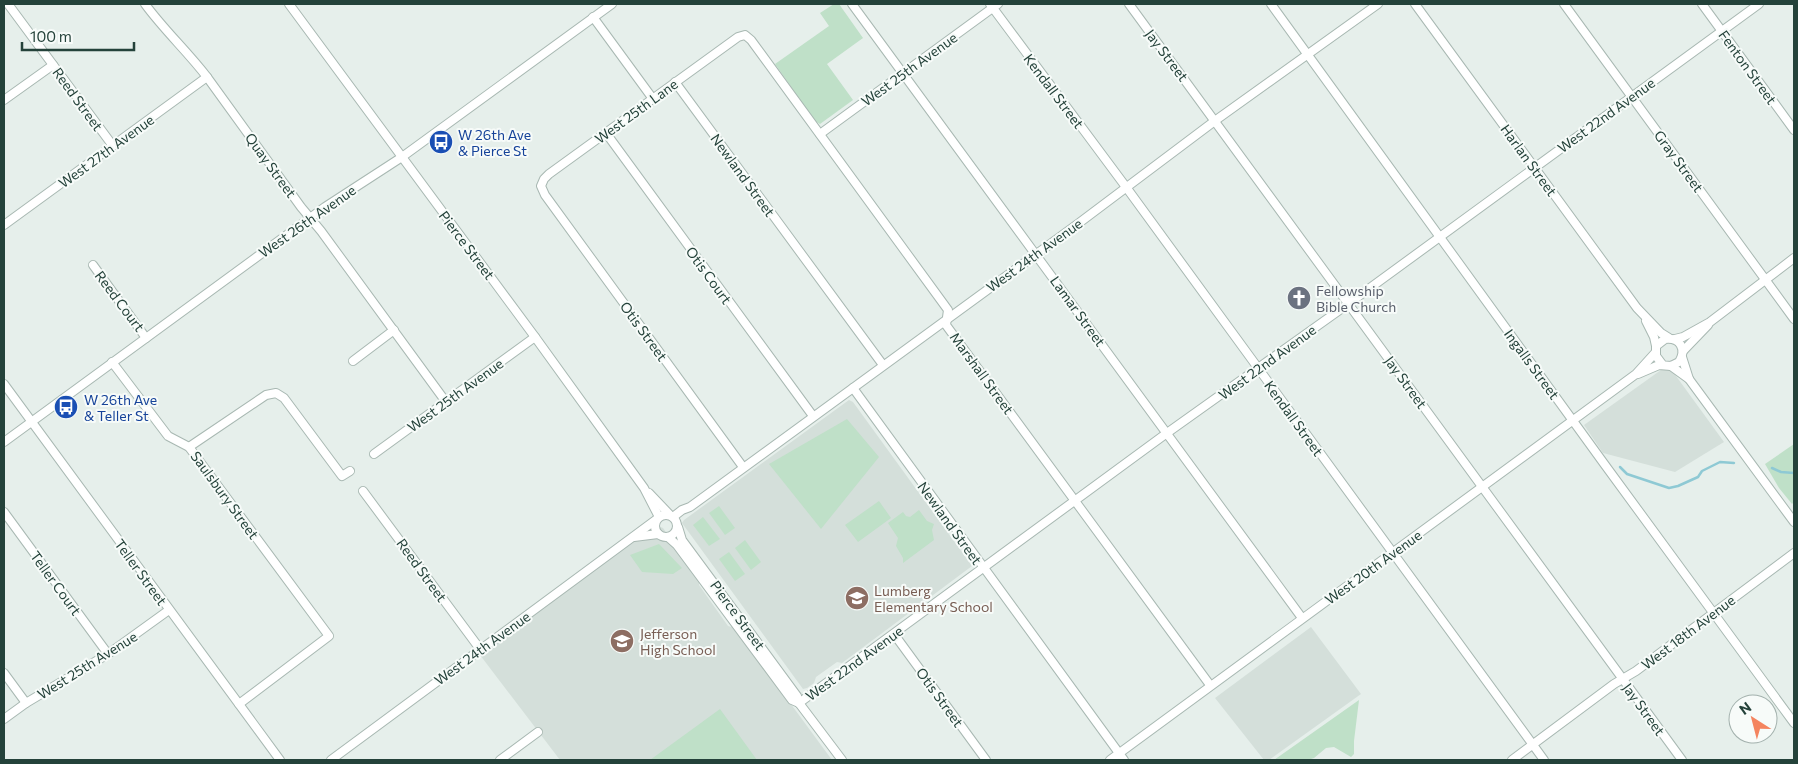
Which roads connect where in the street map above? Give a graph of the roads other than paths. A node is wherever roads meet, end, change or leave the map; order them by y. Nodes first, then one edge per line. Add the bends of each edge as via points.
1 (8, 4) edge
2 (145, 4) edge
3 (289, 4) edge
4 (612, 4) edge
5 (852, 4) edge
6 (1129, 4) edge
7 (1271, 4) edge
8 (1378, 4) edge
9 (1415, 4) edge
10 (1564, 4) edge
11 (1702, 4) edge
12 (1759, 4) edge
13 (994, 5) edge
14 (593, 17) junction
15 (1722, 31) junction
16 (745, 35) joint
17 (1309, 55) junction
18 (53, 65) junction
19 (903, 74) junction
20 (207, 77) junction
21 (675, 82) junction
22 (1631, 97) junction
23 (653, 99) junction
24 (4, 100) edge
25 (1216, 120) junction
26 (1794, 130) edge
27 (606, 133) junction
28 (820, 134) junction
29 (113, 146) junction
30 (402, 157) junction
31 (1534, 167) junction
32 (1126, 187) junction
33 (545, 195) joint
34 (310, 218) junction
35 (4, 225) edge
36 (1439, 237) junction
37 (1036, 254) junction
38 (1794, 258) edge
39 (93, 265) dead end
40 (1766, 279) junction
41 (1348, 304) junction
42 (1642, 315) junction
43 (947, 319) junction
44 (1794, 319) edge
45 (1710, 322) junction
46 (394, 330) junction
47 (535, 336) junction
48 (146, 338) junction
49 (1672, 339) junction
50 (1656, 349) junction
51 (1682, 354) junction
52 (353, 361) dead end
53 (112, 362) junction
54 (882, 365) junction
55 (1667, 365) junction
56 (1258, 369) junction
57 (1636, 374) junction
58 (1689, 379) junction
59 (4, 384) edge
60 (854, 388) junction
61 (446, 402) junction
62 (813, 416) junction
63 (1574, 420) junction
64 (31, 422) junction
65 (1167, 433) junction
66 (4, 442) edge
67 (189, 447) junction
68 (374, 454) dead end
69 (743, 467) junction
70 (350, 471) dead end
71 (1483, 487) junction
72 (644, 488) junction
73 (363, 491) dead end
74 (1075, 501) junction
75 (4, 512) edge
76 (658, 518) junction
77 (675, 520) junction
78 (1794, 522) edge
79 (658, 534) junction
80 (668, 537) junction
81 (634, 538) junction
82 (1392, 553) junction
83 (1794, 553) edge
84 (984, 569) junction
85 (169, 610) junction
86 (1713, 612) junction
87 (1302, 618) junction
88 (894, 634) junction
89 (480, 649) junction
90 (108, 654) junction
91 (4, 673) edge
92 (1623, 679) junction
93 (1210, 685) junction
94 (26, 703) junction
95 (799, 703) junction
96 (239, 704) junction
97 (4, 719) edge
98 (1794, 723) edge
99 (538, 732) dead end
100 (1532, 745) junction
101 (1122, 757) edge
102 (280, 760) edge
103 (331, 760) edge
104 (500, 760) edge
105 (842, 760) edge
106 (986, 760) edge
107 (1110, 760) edge
108 (1512, 760) edge
109 (1544, 760) edge
110 (1682, 760) edge

1 - 18 street, Reed Street
2 - 20 street, Quay Street
3 - 30 street, Pierce Street
4 - 14 street, West 26th Avenue
5 - 19 street, Lamar Street
6 - 25 street, Jay Street
7 - 17 street, Ingalls Street
8 - 17 street, West 24th Avenue
9 - 31 street, Harlan Street
10 - 22 street, Gray Street
11 - 15 street, Fenton Street
12 - 15 street, West 22nd Avenue
13 - 19 street, West 25th Avenue
13 - 32 street, Kendall Street
14 - 23 street
14 - 30 street, West 26th Avenue
15 - 22 street, West 22nd Avenue
15 - 26 street, Fenton Street
16 - 21 street, West 25th Lane via 738,36
16 - 28 street, Marshall Street
17 - 25 street, West 24th Avenue
17 - 36 street, Ingalls Street
18 - 24 street
18 - 29 street, Reed Street
19 - 28 street, West 25th Avenue
19 - 37 street, Lamar Street
20 - 29 street, West 27th Avenue
20 - 34 street, Quay Street
21 - 23 street, West 25th Lane
21 - 54 street, Newland Street
22 - 31 street, West 22nd Avenue
22 - 40 street, Gray Street
23 - 27 street, West 25th Lane
25 - 32 street, West 24th Avenue
25 - 41 street, Jay Street
27 - 33 street, West 25th Lane via 544,179 541,186
27 - 62 street, Otis Court
28 - 43 street, Marshall Street via 948,310
29 - 35 street, West 27th Avenue
30 - 34 street, West 26th Avenue
30 - 47 street, Pierce Street
31 - 36 street, West 22nd Avenue
31 - 42 street, Harlan Street
32 - 37 street, West 24th Avenue
32 - 56 street, Kendall Street
33 - 69 street, Otis Street
34 - 46 street, Quay Street
34 - 48 street, West 26th Avenue
36 - 41 street, West 22nd Avenue
36 - 63 street, Ingalls Street
37 - 43 street, West 24th Avenue
37 - 65 street, Lamar Street
38 - 40 street
39 - 48 street, Reed Court
40 - 44 street, Gray Street
40 - 45 street
41 - 56 street, West 22nd Avenue
41 - 71 street, Jay Street
42 - 49 street, Harlan Street
42 - 50 street, Harlan Street via 1654,337
43 - 54 street, West 24th Avenue
43 - 74 street, Marshall Street via 947,326
45 - 49 street via 1683,337
45 - 51 street
46 - 52 street
46 - 61 street, Quay Street
47 - 61 street, West 25th Avenue
47 - 72 street, Pierce Street
48 - 53 street, West 26th Avenue
49 - 50 street via 1661,340
49 - 51 street via 1680,344
50 - 55 street via 1657,360
50 - 57 street, West 20th Avenue
51 - 55 street via 1679,362
51 - 58 street
53 - 64 street, West 26th Avenue
53 - 67 street, Saulsbury Street via 168,436
54 - 60 street, West 24th Avenue
55 - 57 street, West 20th Avenue
55 - 58 street
56 - 65 street, West 22nd Avenue
56 - 82 street, Kendall Street
57 - 63 street, West 20th Avenue
58 - 78 street
59 - 64 street, Teller Street
60 - 62 street, West 24th Avenue
60 - 84 street, Newland Street
61 - 68 street, West 25th Avenue
62 - 69 street, West 24th Avenue
63 - 71 street, West 20th Avenue
63 - 86 street, Ingalls Street
64 - 66 street, West 26th Avenue
64 - 85 street, Teller Street
65 - 74 street, West 22nd Avenue
65 - 87 street, Lamar Street
67 - 70 street via 266,395 276,393 284,398 342,476
67 - 96 street, Saulsbury Street via 329,636
69 - 77 street, West 24th Avenue via 682,510
71 - 82 street, West 20th Avenue
71 - 92 street, Jay Street
72 - 76 street, Pierce Street
72 - 77 street, Pierce Street
73 - 89 street, Reed Street
74 - 84 street, West 22nd Avenue
74 - 93 street, Marshall Street
75 - 90 street, Teller Court
76 - 77 street
76 - 79 street via 655,527
76 - 81 street, West 24th Avenue
77 - 80 street via 675,534
77 - 95 street, Pierce Street via 682,540
79 - 80 street
79 - 81 street, West 24th Avenue
80 - 95 street, Pierce Street via 792,700
81 - 89 street, West 24th Avenue
82 - 87 street, West 20th Avenue
82 - 100 street, Kendall Street
83 - 86 street, West 18th Avenue
84 - 88 street, West 22nd Avenue
84 - 101 street, Newland Street
85 - 90 street, West 25th Avenue
85 - 96 street, Teller Street
86 - 92 street, West 18th Avenue
86 - 98 street, Ingalls Street
87 - 93 street, West 20th Avenue
88 - 95 street, West 22nd Avenue
88 - 106 street, Otis Street
89 - 103 street, West 24th Avenue
90 - 94 street, West 25th Avenue
91 - 94 street
92 - 100 street, West 18th Avenue
92 - 110 street, Jay Street
93 - 101 street, West 20th Avenue
94 - 97 street, West 25th Avenue
95 - 105 street, Pierce Street
96 - 102 street, Teller Street
99 - 104 street
100 - 108 street, West 18th Avenue
100 - 109 street, Kendall Street
101 - 107 street, West 20th Avenue

